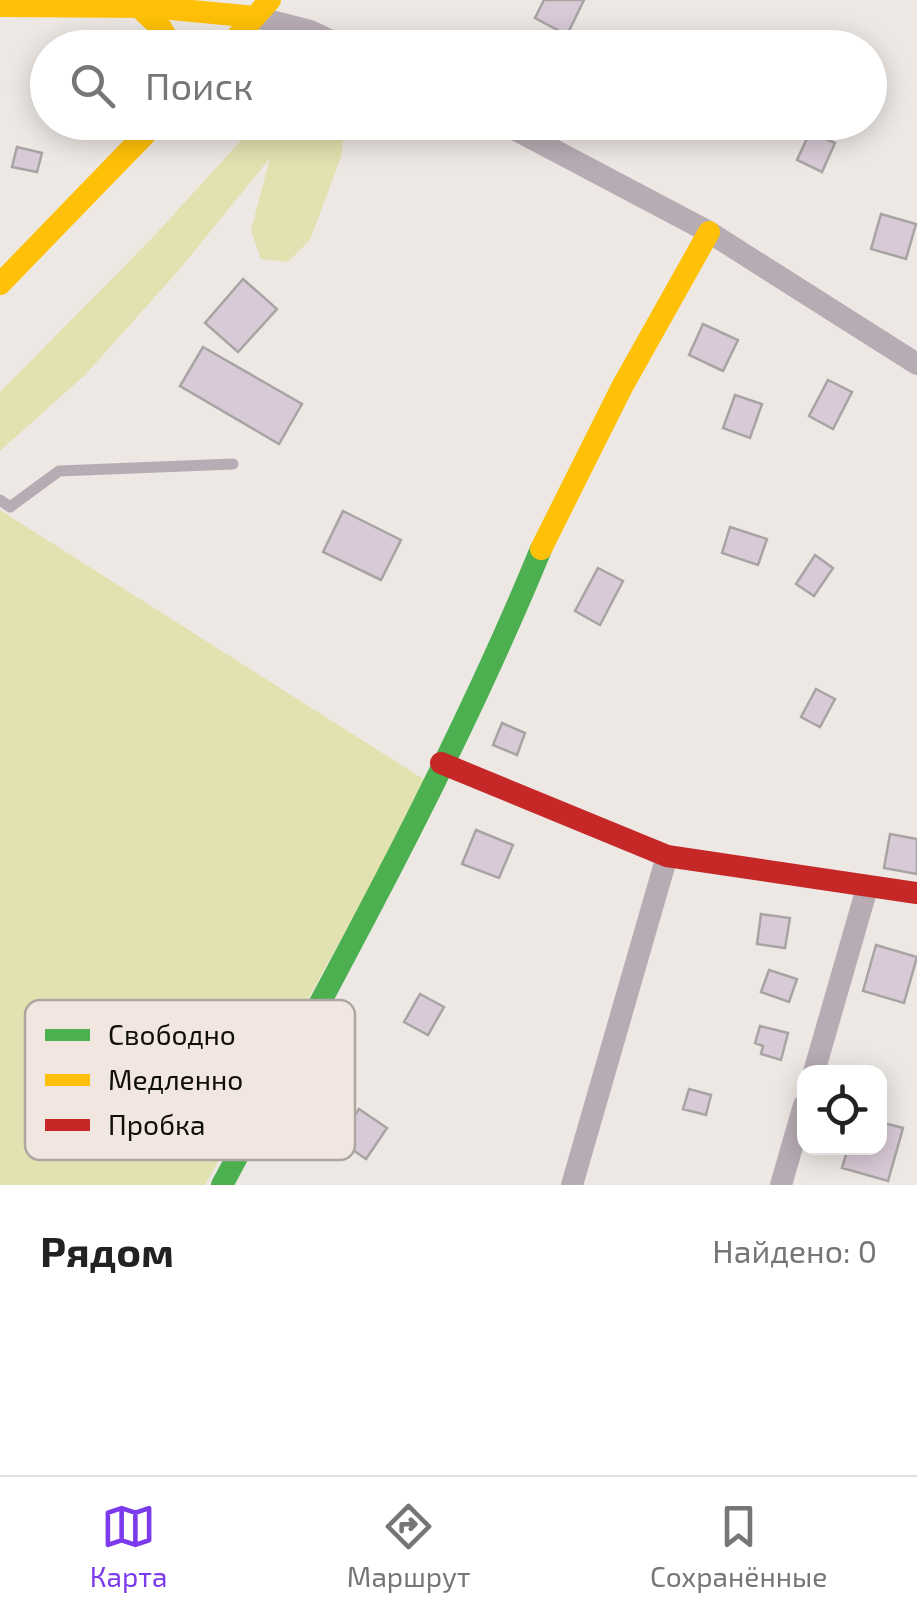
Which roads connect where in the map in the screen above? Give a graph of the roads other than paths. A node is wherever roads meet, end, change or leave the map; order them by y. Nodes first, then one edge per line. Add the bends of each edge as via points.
1 (0, 6) edge
2 (139, 7) junction
3 (263, 9) edge
4 (163, 30) edge
5 (244, 30) edge
6 (308, 30) edge
7 (139, 140) edge
8 (534, 140) edge
9 (708, 232) junction
10 (0, 284) edge
11 (917, 364) edge
12 (232, 464) dead end
13 (0, 500) edge
14 (441, 762) junction
15 (667, 856) junction
16 (867, 888) junction
17 (917, 893) edge
18 (322, 1000) edge
19 (816, 1065) edge
20 (797, 1130) edge
21 (235, 1160) edge
22 (222, 1185) edge
23 (572, 1185) edge
24 (782, 1185) edge

1 - 2 street
2 - 3 street
2 - 4 street
3 - 5 street
3 - 6 street
7 - 10 street
8 - 9 street
9 - 11 street
9 - 14 street via 544,540 497,656
12 - 13 lane via 59,471 10,508
14 - 15 street
14 - 18 street
15 - 16 street
15 - 23 street
16 - 17 street
16 - 19 street
20 - 24 street
21 - 22 street

